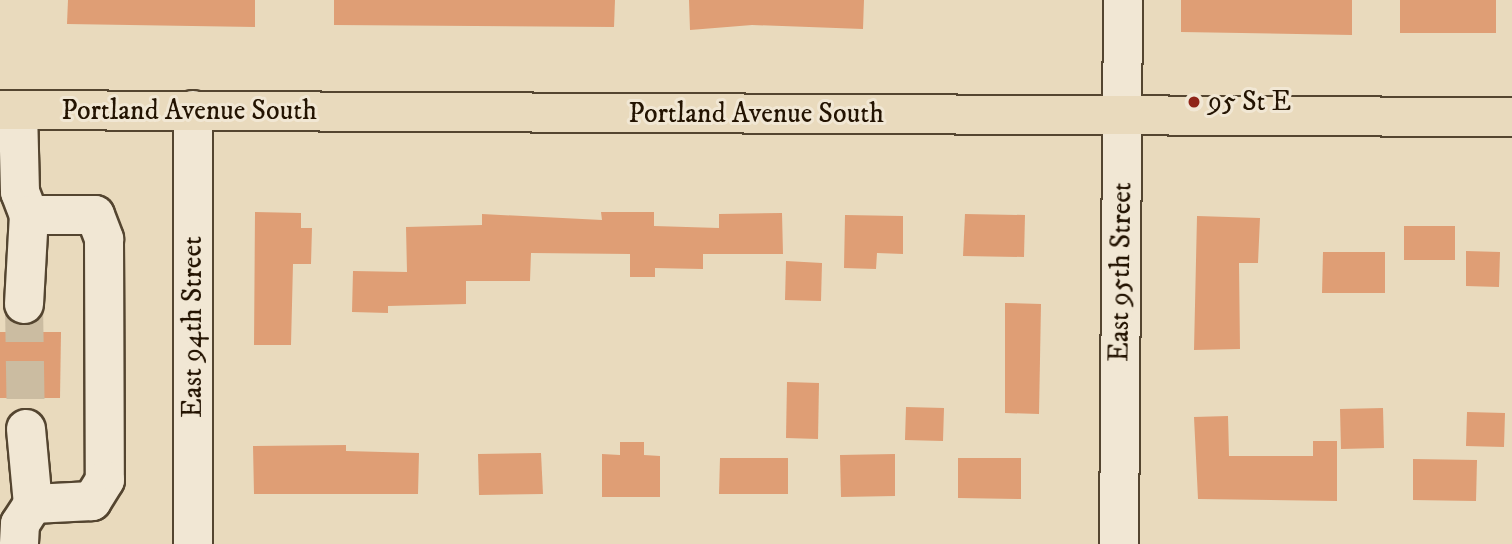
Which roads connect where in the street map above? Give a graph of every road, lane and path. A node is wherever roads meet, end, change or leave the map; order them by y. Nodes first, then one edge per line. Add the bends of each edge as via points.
1 (1123, 0) edge
2 (9, 110) edge
3 (193, 110) junction
4 (1123, 116) junction
5 (1512, 117) edge
6 (29, 215) junction
7 (24, 304) tunnel mouth
8 (26, 429) tunnel mouth
9 (33, 504) junction
10 (19, 544) edge
11 (193, 544) edge
12 (1119, 544) edge

1 - 4 street, East 95th Street
2 - 3 main road, Portland Avenue South
2 - 6 street via 20,192
3 - 4 main road, Portland Avenue South
3 - 11 street, East 94th Street
4 - 5 main road, Portland Avenue South
4 - 12 street, East 95th Street
6 - 7 street
6 - 9 street via 95,215 104,239 105,480 92,500
8 - 9 street
9 - 10 street via 20,524

